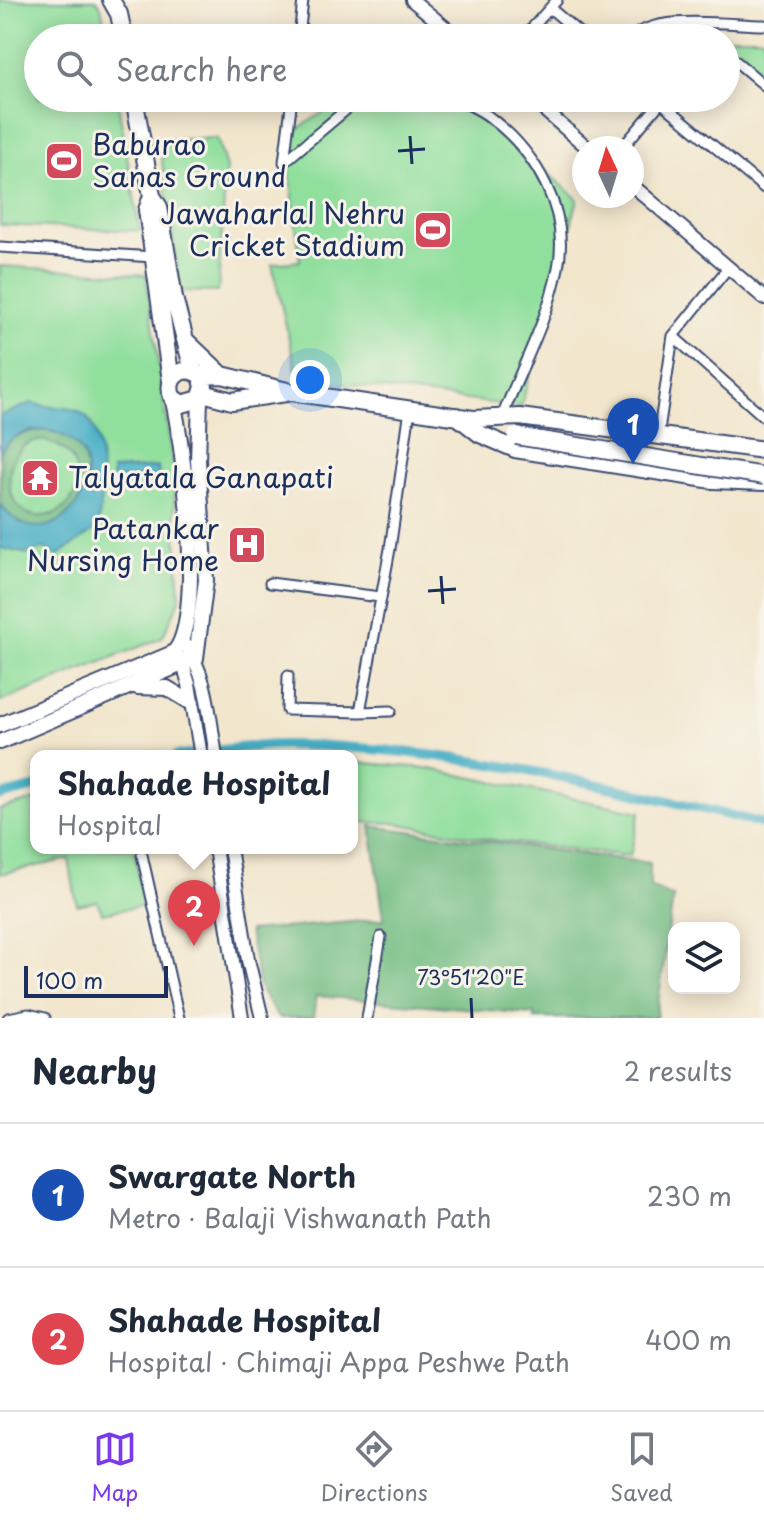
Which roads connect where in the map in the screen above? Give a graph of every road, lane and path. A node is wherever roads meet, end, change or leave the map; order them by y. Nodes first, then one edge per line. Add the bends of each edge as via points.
1 (303, 0) edge
2 (412, 0) edge
3 (553, 4) edge
4 (300, 24) edge
5 (441, 24) edge
6 (535, 24) edge
7 (572, 24) edge
8 (658, 24) edge
9 (692, 24) edge
10 (740, 25) edge
11 (764, 25) edge
12 (740, 65) edge
13 (764, 85) edge
14 (137, 112) edge
15 (290, 112) edge
16 (343, 112) edge
17 (481, 112) edge
18 (546, 112) edge
19 (650, 112) edge
20 (673, 112) edge
21 (574, 136) edge
22 (631, 136) edge
23 (764, 188) edge
24 (644, 195) edge
25 (152, 196) junction
26 (0, 247) edge
27 (153, 257) junction
28 (728, 268) junction
29 (764, 298) edge
30 (673, 336) junction
31 (184, 339) junction
32 (222, 375) junction
33 (199, 385) junction
34 (172, 389) junction
35 (291, 392) junction
36 (410, 409) junction
37 (502, 417) junction
38 (764, 417) edge
39 (477, 426) junction
40 (658, 437) junction
41 (764, 450) edge
42 (764, 461) edge
43 (764, 476) edge
44 (764, 482) edge
45 (270, 583) dead end
46 (380, 597) junction
47 (180, 646) junction
48 (190, 661) junction
49 (288, 676) dead end
50 (130, 687) junction
51 (193, 707) junction
52 (391, 711) dead end
53 (360, 712) junction
54 (0, 725) edge
55 (0, 742) edge
56 (200, 750) edge
57 (215, 750) edge
58 (216, 854) edge
59 (231, 854) edge
60 (142, 855) dead end
61 (381, 937) dead end
62 (8, 1018) edge
63 (45, 1018) edge
64 (179, 1018) edge
65 (242, 1018) edge
66 (262, 1018) edge
67 (367, 1018) edge

1 - 4 street
2 - 5 main road
3 - 6 street
3 - 7 street
8 - 9 street
10 - 11 street
12 - 13 street
14 - 25 highway
15 - 16 street via 284,162
17 - 37 street via 537,166 559,227 559,267
18 - 21 main road
19 - 22 street
20 - 23 street
24 - 28 main road
25 - 27 highway via 147,210
25 - 31 highway via 159,207
26 - 27 street
27 - 34 highway
28 - 29 main road
28 - 30 street
30 - 38 street
30 - 40 street
31 - 32 highway
31 - 33 highway
32 - 33 highway
32 - 35 highway
33 - 34 highway via 178,373
33 - 34 highway via 182,404
33 - 35 highway via 232,401
33 - 48 main road via 206,580
34 - 47 main road via 190,537
35 - 36 highway
36 - 39 highway via 455,416
36 - 46 street
37 - 39 highway
37 - 40 highway
39 - 42 highway
39 - 43 highway, bridge
39 - 44 highway via 515,449 713,480
40 - 41 highway
45 - 46 street
46 - 53 street
47 - 48 main road
47 - 54 main road
48 - 50 main road
48 - 51 main road
48 - 57 main road via 209,709
49 - 53 street via 287,710
50 - 51 main road via 167,688
50 - 55 main road
51 - 56 main road
52 - 53 street
58 - 65 main road
59 - 66 main road
60 - 64 street
61 - 67 street
62 - 63 street

